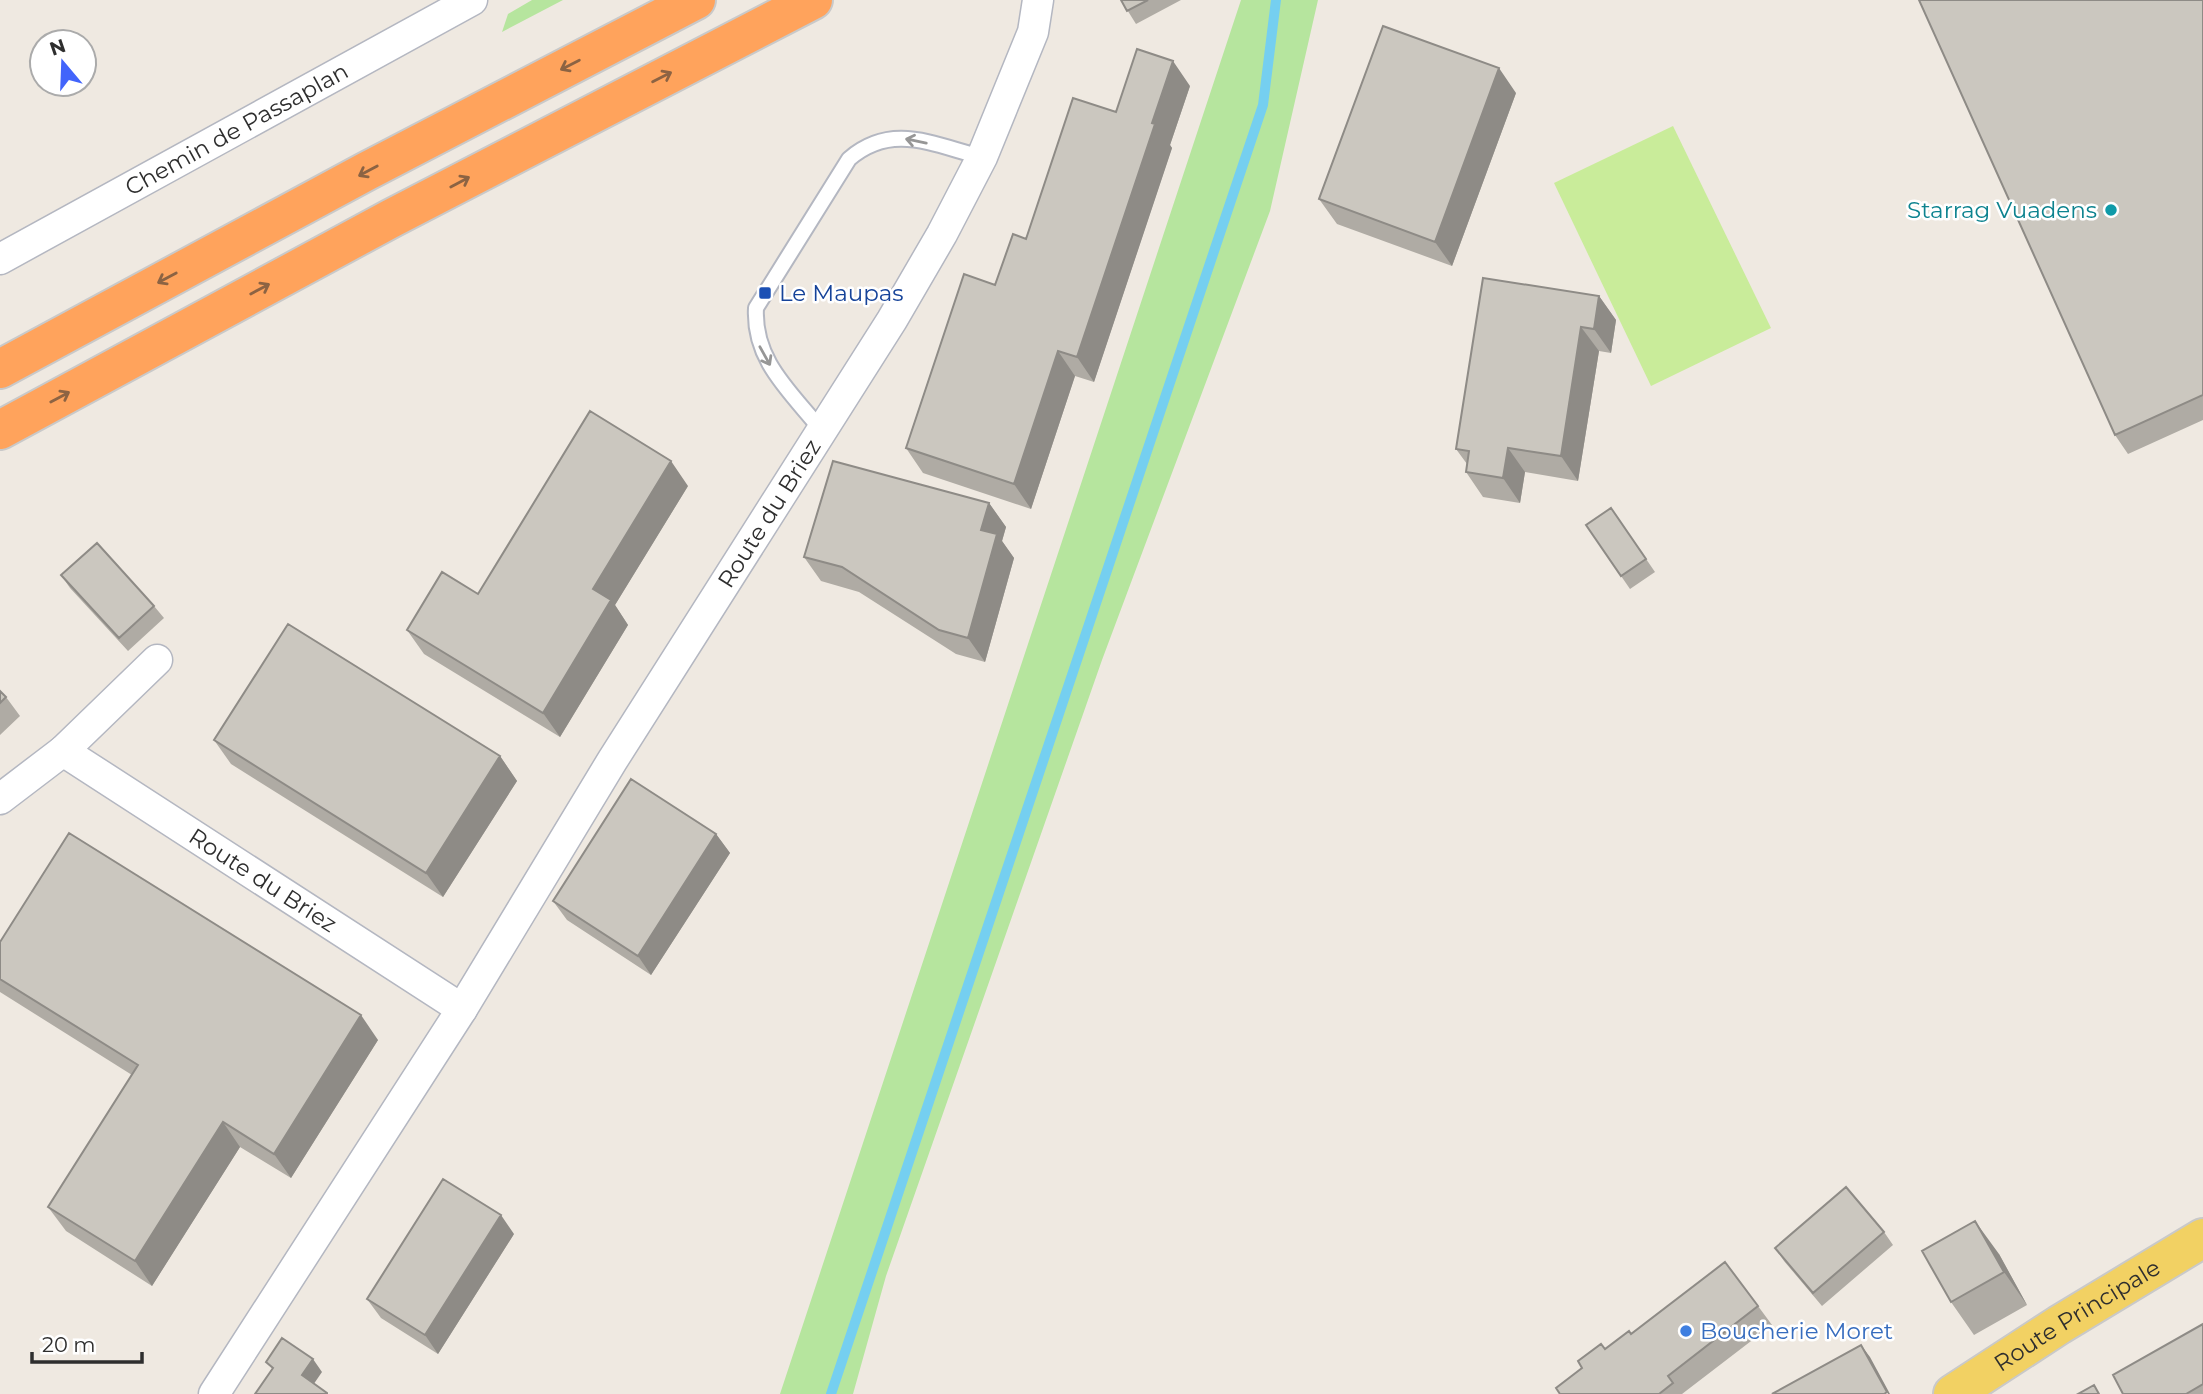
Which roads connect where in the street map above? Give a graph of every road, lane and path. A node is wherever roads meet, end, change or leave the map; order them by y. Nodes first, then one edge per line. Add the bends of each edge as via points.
1 (472, 0) edge
2 (696, 0) edge
3 (813, 0) edge
4 (1038, 0) edge
5 (982, 157) junction
6 (0, 259) edge
7 (0, 369) edge
8 (0, 430) edge
9 (822, 431) junction
10 (157, 660) dead end
11 (63, 751) junction
12 (0, 799) edge
13 (462, 1009) junction
14 (2203, 1238) edge
15 (214, 1394) edge
16 (1953, 1394) edge

1 - 6 street, Chemin de Passaplan
2 -> 7 highway
8 -> 3 highway via 391,218
4 - 5 street, Route du Briez via 1033,32
5 - 9 street, Route du Briez via 892,320
5 -> 9 lane via 897,137 860,149 849,159 756,308 755,326 763,354
9 - 13 street, Route du Briez via 612,761
10 - 11 street
11 - 12 street
11 - 13 street, Route du Briez
13 - 15 street, Route du Briez
14 - 16 main road, Route Principale

